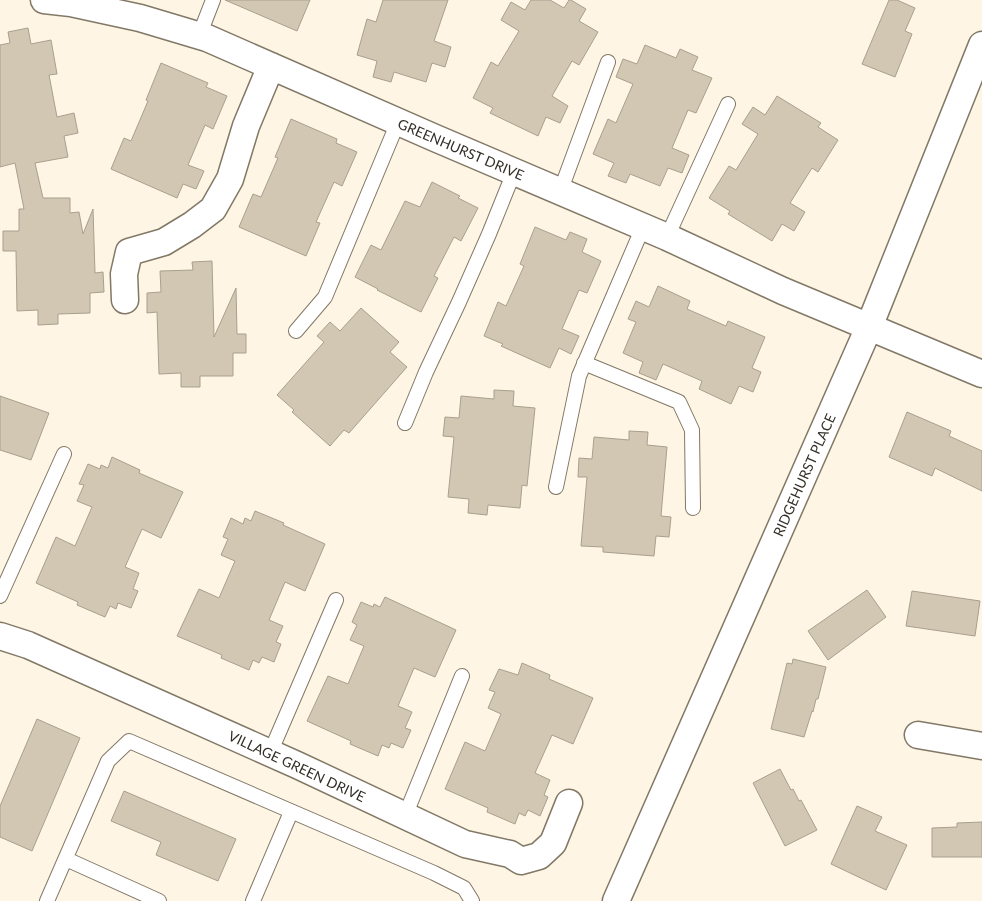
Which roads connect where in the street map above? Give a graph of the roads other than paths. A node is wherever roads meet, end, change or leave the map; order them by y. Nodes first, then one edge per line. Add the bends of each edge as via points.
1 (44, 0) edge
2 (213, 0) edge
3 (199, 36) junction
4 (982, 45) edge
5 (608, 62) dead end
6 (271, 66) junction
7 (728, 104) dead end
8 (398, 122) junction
9 (514, 172) junction
10 (560, 192) junction
11 (643, 227) junction
12 (667, 237) junction
13 (125, 300) dead end
14 (869, 327) junction
15 (296, 331) dead end
16 (584, 363) junction
17 (982, 374) edge
18 (405, 423) dead end
19 (64, 454) dead end
20 (556, 487) dead end
21 (692, 508) dead end
22 (0, 596) edge
23 (336, 600) dead end
24 (0, 636) edge
25 (462, 676) dead end
26 (918, 735) dead end
27 (982, 746) edge
28 (270, 753) junction
29 (569, 803) dead end
30 (291, 812) junction
31 (406, 816) junction
32 (66, 859) junction
33 (48, 901) edge
34 (159, 901) edge
35 (252, 901) edge
36 (472, 901) edge
37 (616, 901) edge

1 - 3 street, GREENHURST DRIVE via 140,18
2 - 3 lane
3 - 6 street, GREENHURST DRIVE
4 - 14 street, RIDGEHURST PLACE
5 - 10 lane
6 - 8 street, GREENHURST DRIVE
6 - 13 street via 246,126 230,179 213,209 164,242 129,252 124,274
7 - 12 lane
8 - 9 street, GREENHURST DRIVE
8 - 15 lane via 325,298
9 - 10 street, GREENHURST DRIVE
9 - 18 lane
10 - 11 street, GREENHURST DRIVE
11 - 12 street, GREENHURST DRIVE
11 - 16 lane
12 - 14 street, GREENHURST DRIVE
14 - 17 street, GREENHURST DRIVE
14 - 37 street, RIDGEHURST PLACE
16 - 20 lane
16 - 21 lane via 679,402 692,430
19 - 22 lane
23 - 28 lane
24 - 28 street, VILLAGE GREEN DRIVE via 28,645
25 - 31 lane
26 - 27 street
28 - 31 street, VILLAGE GREEN DRIVE
29 - 31 street, VILLAGE GREEN DRIVE via 553,843 539,856 521,861 510,854 465,844
30 - 32 lane via 129,741 108,761
30 - 35 lane
30 - 36 lane via 442,877 464,888
32 - 33 lane
32 - 34 lane

